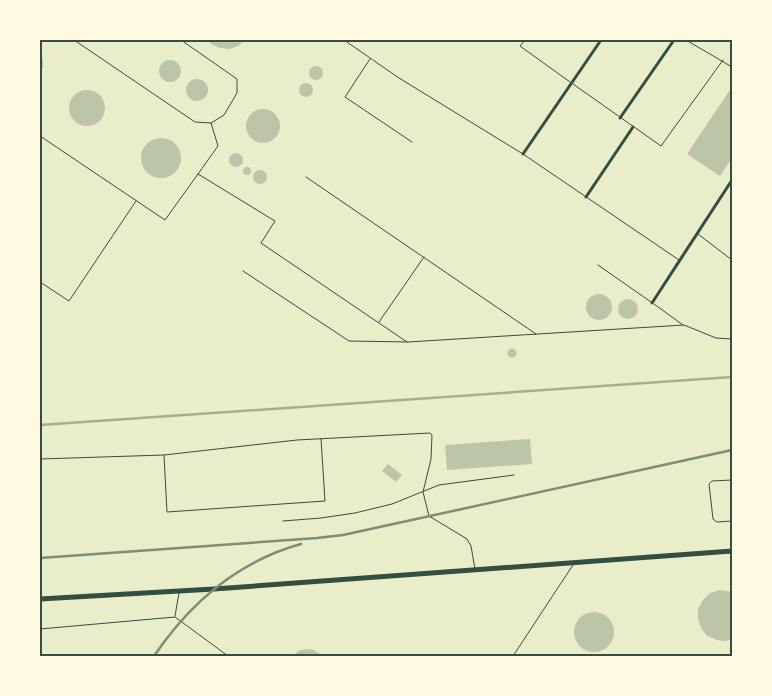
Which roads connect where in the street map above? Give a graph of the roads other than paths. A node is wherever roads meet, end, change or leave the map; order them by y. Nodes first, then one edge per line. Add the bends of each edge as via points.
1 (74, 40) edge
2 (181, 40) edge
3 (344, 40) edge
4 (524, 40) edge
5 (602, 40) edge
6 (674, 40) edge
7 (686, 40) edge
8 (370, 58) junction
9 (723, 60) junction
10 (732, 67) edge
11 (572, 83) junction
12 (620, 118) junction
13 (211, 123) junction
14 (634, 127) junction
15 (40, 136) edge
16 (412, 142) dead end
17 (523, 154) junction
18 (198, 174) junction
19 (306, 177) dead end
20 (732, 180) edge
21 (586, 197) junction
22 (136, 201) junction
23 (697, 234) junction
24 (424, 257) junction
25 (732, 260) edge
26 (680, 261) junction
27 (598, 265) dead end
28 (243, 271) dead end
29 (40, 282) edge
30 (652, 303) junction
31 (379, 322) junction
32 (684, 325) junction
33 (536, 334) junction
34 (732, 339) edge
35 (408, 342) junction
36 (321, 439) junction
37 (164, 455) junction
38 (40, 459) edge
39 (514, 475) dead end
40 (732, 480) edge
41 (423, 492) junction
42 (283, 521) dead end
43 (732, 521) edge
44 (732, 551) edge
45 (575, 562) junction
46 (475, 569) junction
47 (180, 590) junction
48 (40, 600) edge
49 (175, 617) junction
50 (40, 629) edge
51 (228, 656) edge
52 (513, 656) edge

1 - 13 lane via 195,122
2 - 13 lane via 237,79 237,93 224,115
3 - 8 lane
4 - 11 lane via 520,46
5 - 11 street
6 - 12 street
7 - 9 lane
8 - 16 lane via 345,97
8 - 17 lane
9 - 10 lane
9 - 14 lane via 661,146
11 - 12 lane
11 - 17 street
12 - 14 lane
13 - 18 lane via 218,146
14 - 21 street
15 - 22 lane
17 - 21 lane
18 - 22 lane via 165,220
18 - 31 lane via 275,222 261,243
19 - 24 lane
20 - 23 street
21 - 26 lane
22 - 29 lane via 68,301
23 - 25 lane
23 - 26 street
24 - 31 lane
24 - 33 lane
26 - 30 street
27 - 30 lane
28 - 35 lane via 349,341
30 - 32 lane
31 - 35 lane
32 - 33 lane
32 - 34 lane via 716,338
33 - 35 lane
36 - 37 lane
36 - 37 lane via 325,501 167,512
36 - 41 lane via 430,433 432,452
37 - 38 lane
39 - 41 lane via 439,485
40 - 43 lane via 709,484 713,519 717,522
41 - 42 lane via 355,513
41 - 46 lane via 429,516 467,539
44 - 45 main road
45 - 46 main road
45 - 52 lane
46 - 47 main road
47 - 48 main road
47 - 49 lane
49 - 50 lane
49 - 51 lane

